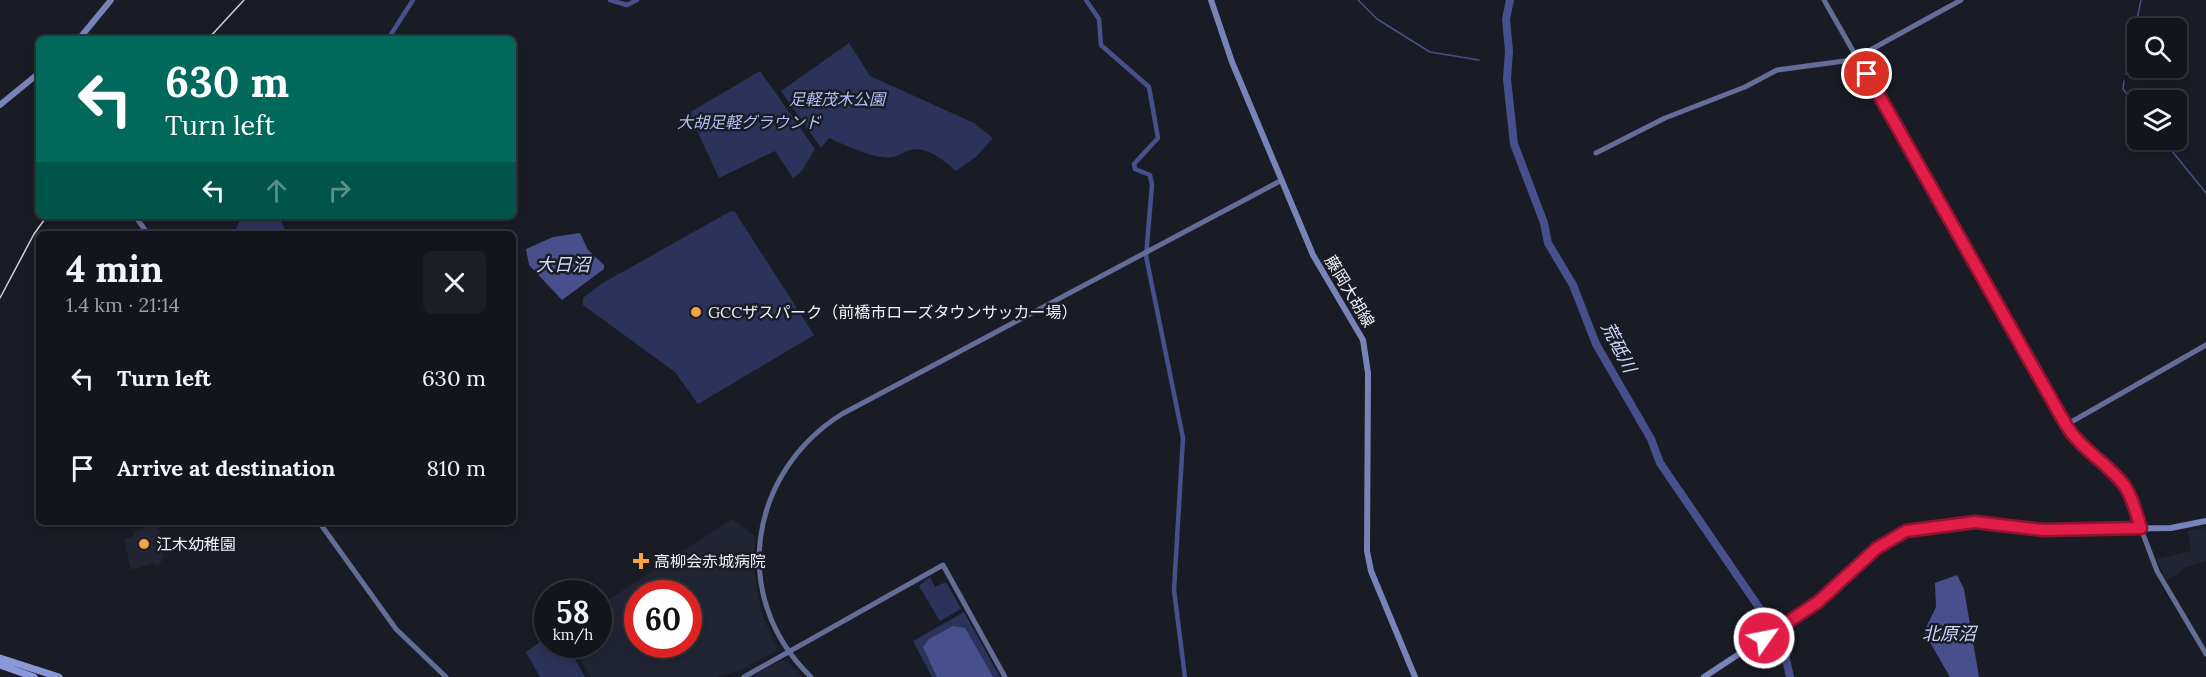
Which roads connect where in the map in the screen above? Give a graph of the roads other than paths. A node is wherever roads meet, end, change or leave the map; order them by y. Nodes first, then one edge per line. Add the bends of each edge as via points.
1 (111, 0) edge
2 (1211, 0) edge
3 (1824, 0) edge
4 (1961, 0) edge
5 (81, 36) edge
6 (1858, 57) junction
7 (36, 75) edge
8 (0, 105) edge
9 (1596, 153) dead end
10 (1282, 180) junction
11 (2206, 345) edge
12 (2066, 425) junction
13 (2206, 521) edge
14 (321, 525) edge
15 (2141, 528) junction
16 (788, 651) junction
17 (2206, 654) edge
18 (0, 658) edge
19 (0, 665) edge
20 (743, 676) edge
21 (34, 677) edge
22 (59, 677) edge
23 (446, 677) edge
24 (736, 677) edge
25 (811, 677) edge
26 (1005, 677) edge
27 (1415, 677) edge
28 (1704, 677) edge

1 - 5 main road
2 - 10 main road, 藤岡大胡線 via 1232,62
3 - 6 street
4 - 6 street
6 - 9 street via 1777,70 1745,87 1665,118
6 - 12 street
7 - 8 main road
10 - 16 street via 842,414 814,433 780,477 761,531 759,561 764,597
10 - 27 main road, 藤岡大胡線 via 1313,255 1363,340 1369,388 1367,551 1371,571
11 - 12 street
12 - 15 street via 2081,445 2122,483
13 - 15 main road via 2178,528
14 - 23 street via 396,629
15 - 17 street via 2157,571
15 - 28 main road via 2043,530 1975,522 1906,531 1885,542 1832,592
16 - 20 street
16 - 25 street
16 - 26 street via 943,565
18 - 22 highway
19 - 21 highway
20 - 24 street

